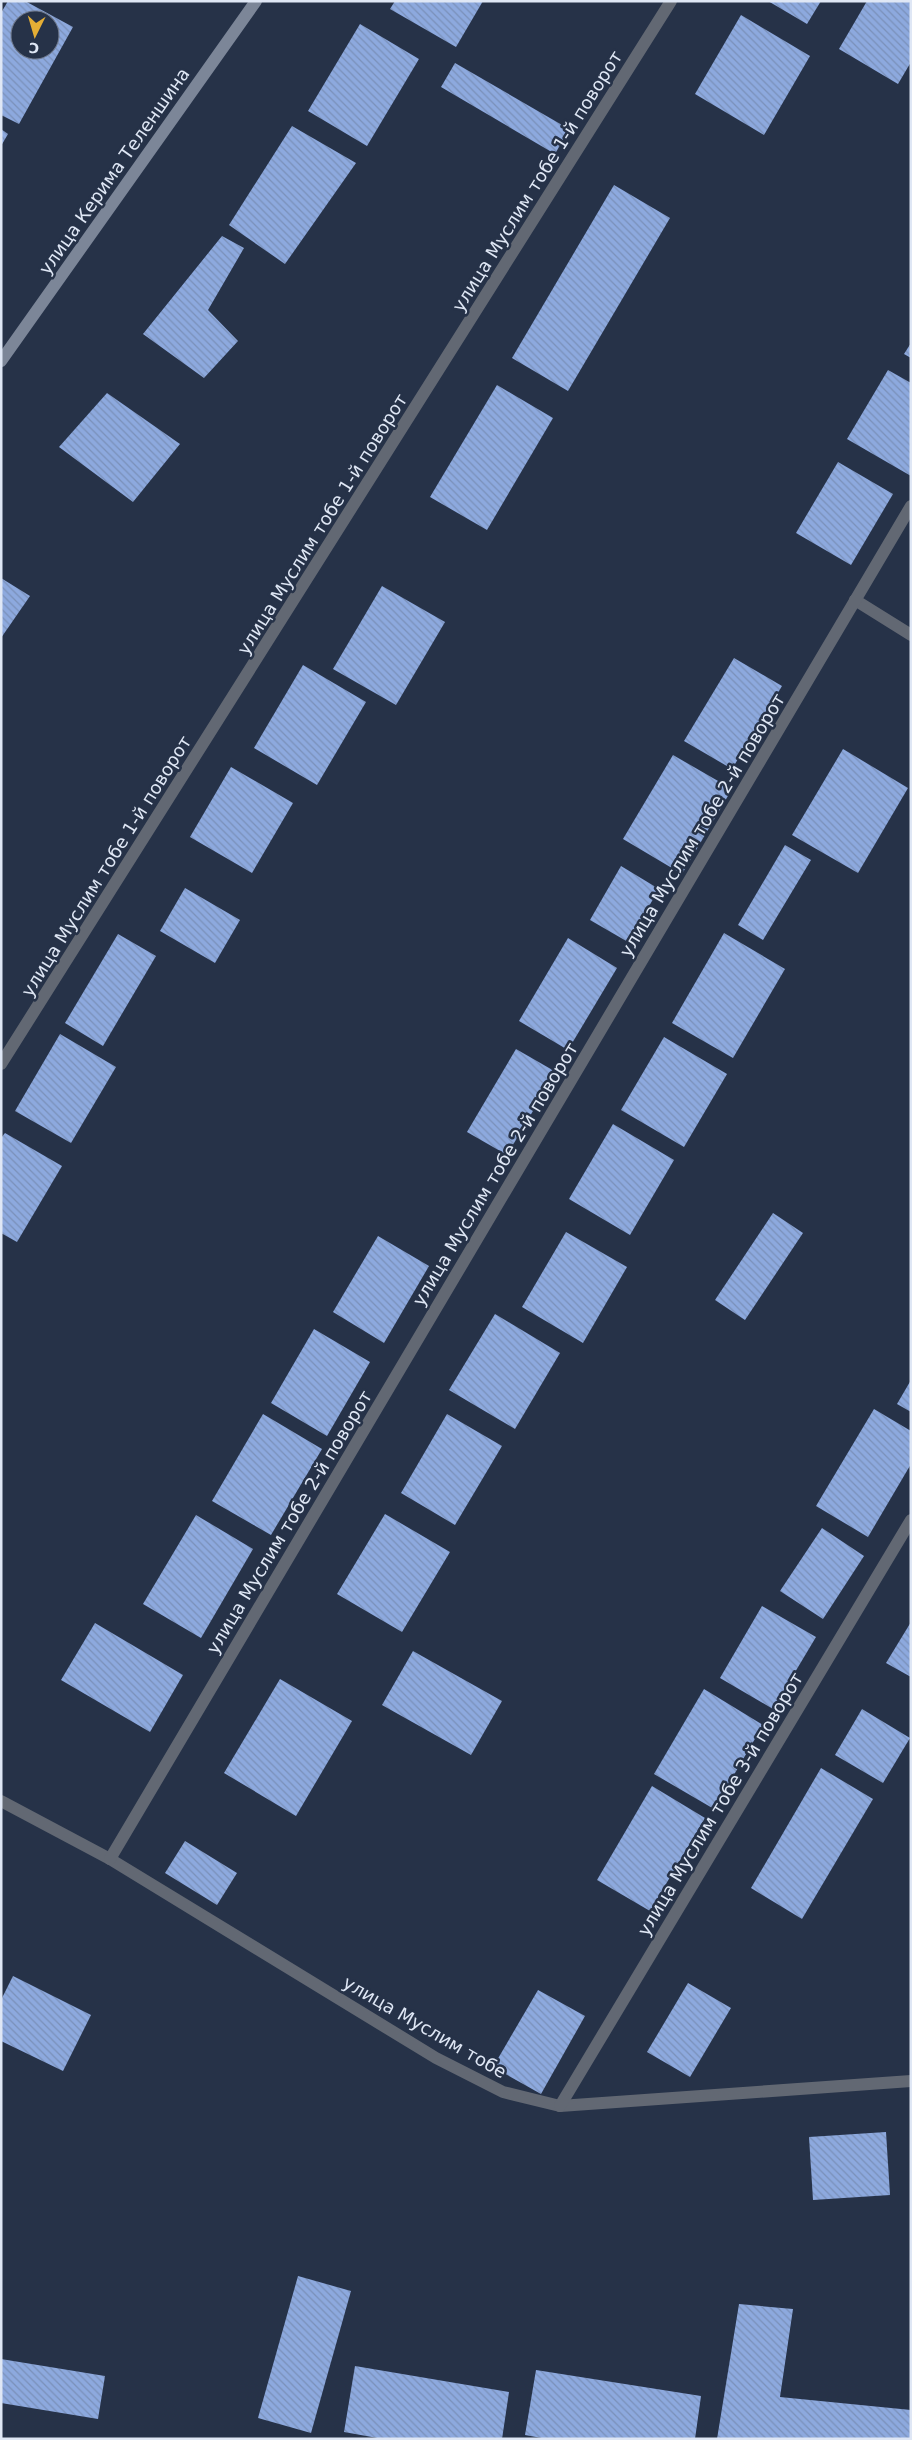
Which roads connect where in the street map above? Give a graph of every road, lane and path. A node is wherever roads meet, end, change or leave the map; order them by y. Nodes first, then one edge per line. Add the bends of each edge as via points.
1 (256, 1) edge
2 (671, 1) edge
3 (1, 361) edge
4 (911, 506) edge
5 (855, 600) junction
6 (911, 635) edge
7 (1, 1064) edge
8 (911, 1520) edge
9 (1, 1801) edge
10 (110, 1859) junction
11 (911, 2081) edge
12 (560, 2106) junction

1 - 3 street, улица Керима Теленшина
2 - 7 street, улица Муслим тобе 1-й поворот
4 - 5 street, улица Муслим тобе 2-й поворот
5 - 6 street
5 - 10 street, улица Муслим тобе 2-й поворот
8 - 12 street, улица Муслим тобе 3-й поворот
9 - 10 street, улица Муслим тобе
10 - 12 street, улица Муслим тобе via 436,2058 503,2092
11 - 12 street, улица Муслим тобе

